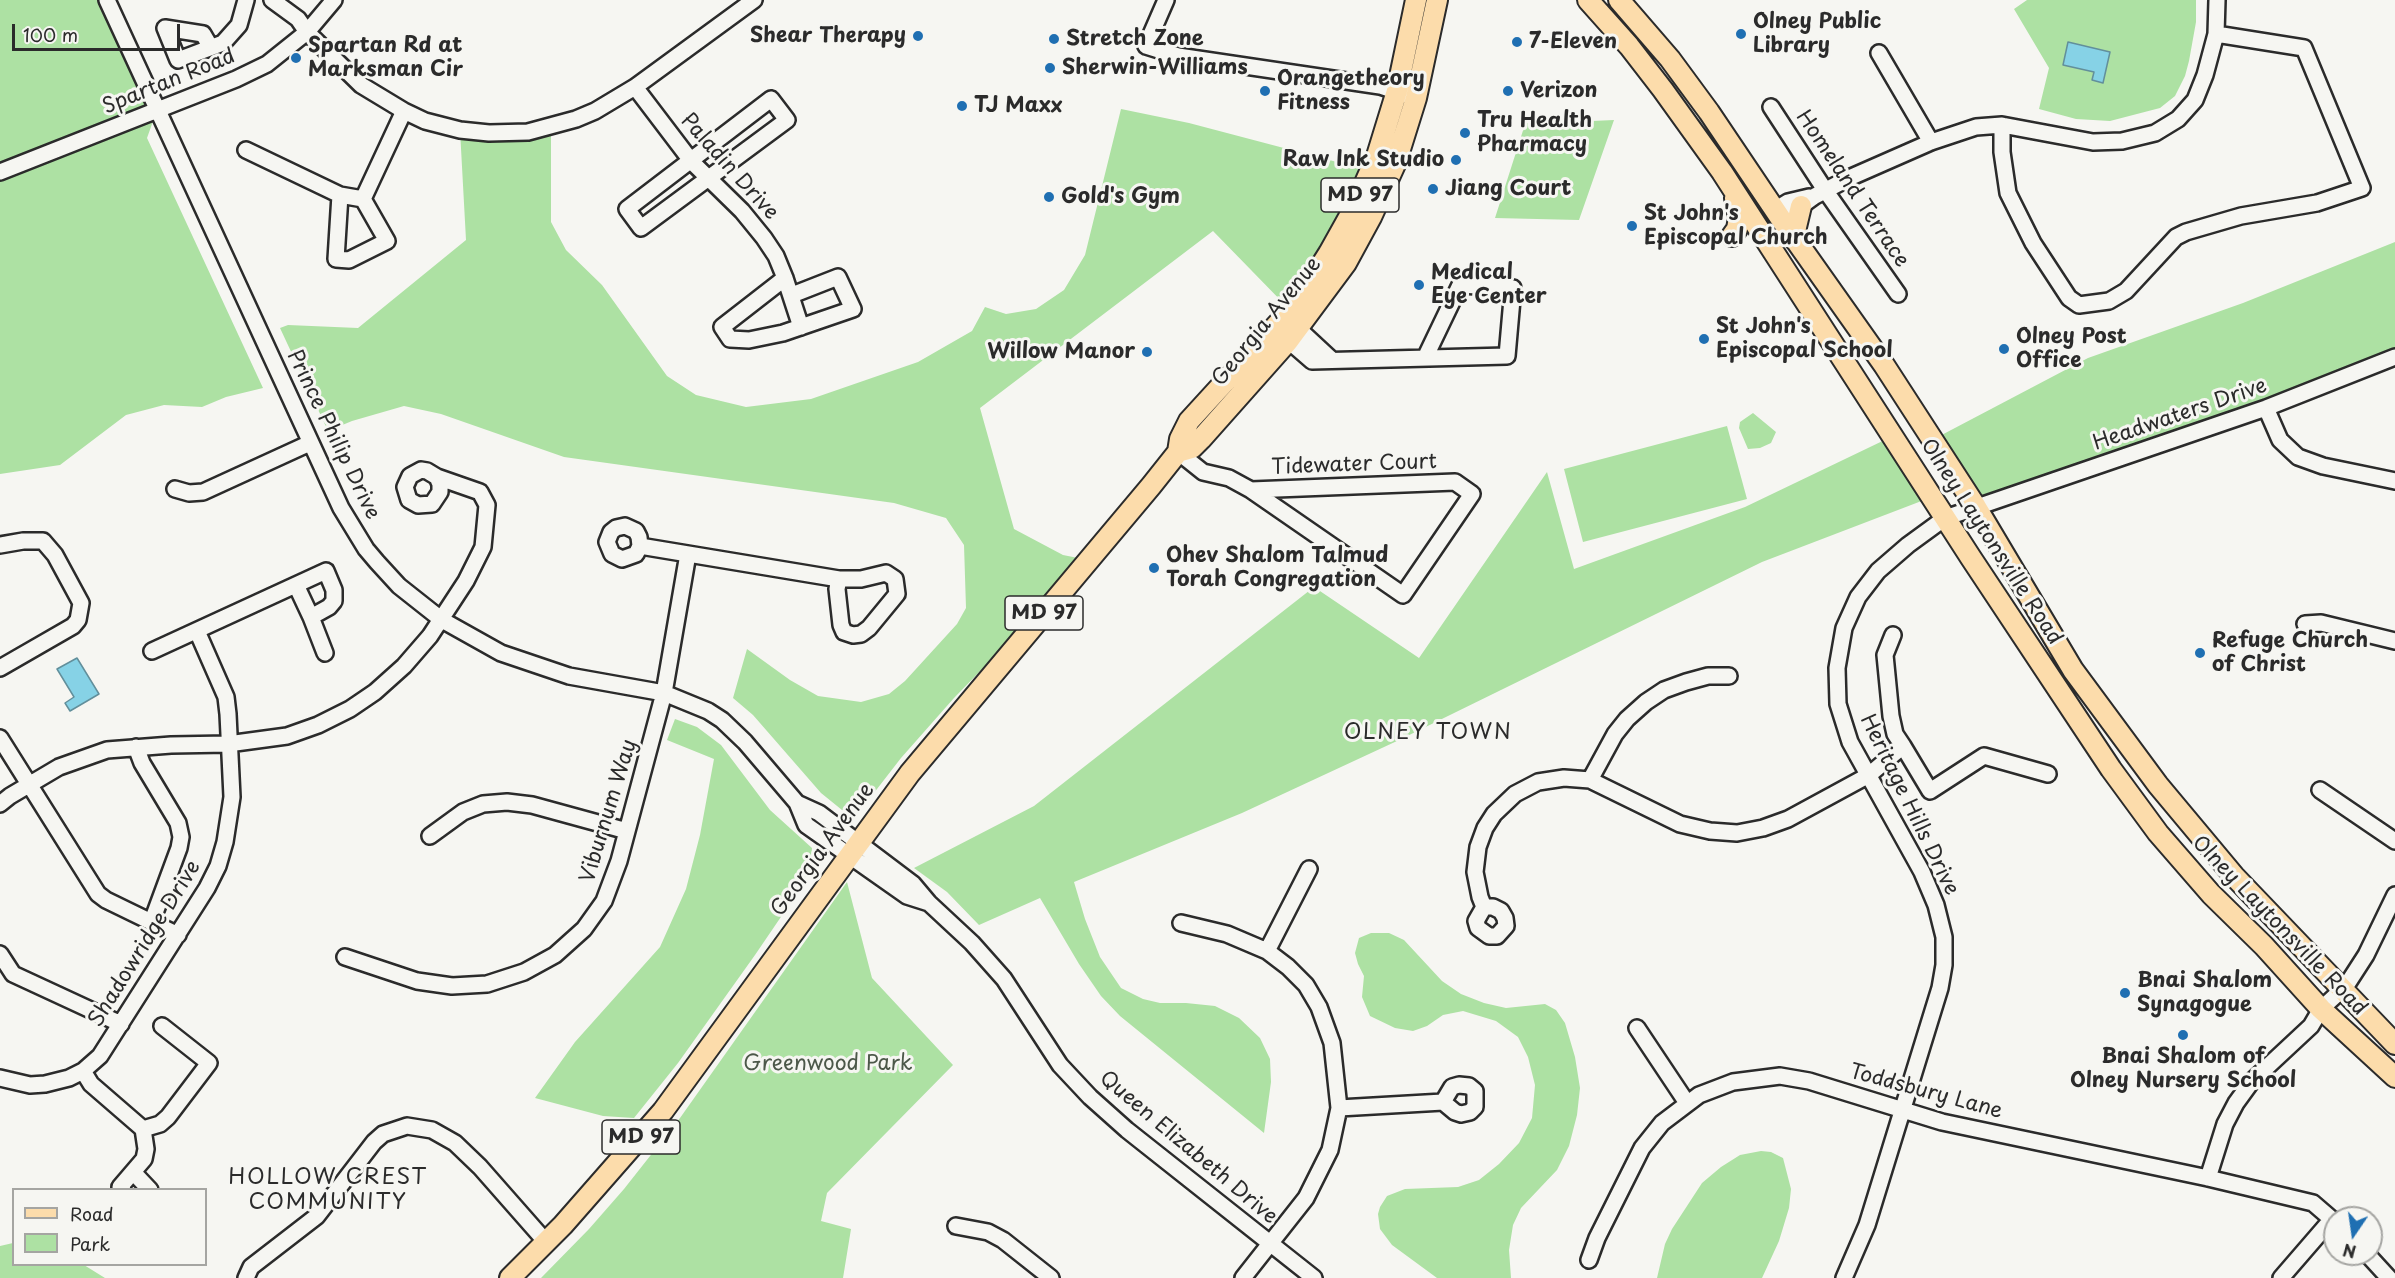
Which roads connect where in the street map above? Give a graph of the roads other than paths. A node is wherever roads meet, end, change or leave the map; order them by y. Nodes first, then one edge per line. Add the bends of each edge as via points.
1 (107, 0) edge
2 (246, 0) edge
3 (272, 0) edge
4 (334, 0) edge
5 (754, 0) edge
6 (1166, 0) edge
7 (1416, 0) edge
8 (1437, 0) edge
9 (1588, 0) edge
10 (1619, 0) edge
11 (2217, 0) edge
12 (307, 32) junction
13 (2216, 34) junction
14 (210, 46) dead end
15 (1879, 52) dead end
16 (635, 87) junction
17 (1397, 91) junction
18 (1416, 98) junction
19 (1771, 107) dead end
20 (157, 110) junction
21 (404, 111) junction
22 (2002, 125) junction
23 (1931, 142) junction
24 (246, 150) dead end
25 (692, 162) junction
26 (0, 172) edge
27 (708, 179) junction
28 (1733, 190) junction
29 (340, 195) junction
30 (1814, 197) junction
31 (363, 199) junction
32 (1778, 214) junction
33 (1732, 236) dead end
34 (1796, 240) junction
35 (786, 278) junction
36 (1898, 294) dead end
37 (792, 295) junction
38 (801, 327) junction
39 (1286, 328) junction
40 (2395, 357) edge
41 (1425, 358) junction
42 (2266, 408) junction
43 (310, 443) junction
44 (1178, 452) junction
45 (437, 477) dead end
46 (2395, 481) edge
47 (175, 489) dead end
48 (1251, 490) junction
49 (1976, 507) junction
50 (1946, 518) junction
51 (0, 545) edge
52 (640, 546) dead end
53 (688, 554) junction
54 (839, 579) junction
55 (296, 585) junction
56 (311, 617) junction
57 (442, 620) junction
58 (2305, 624) dead end
59 (197, 631) junction
60 (1893, 635) dead end
61 (2395, 641) edge
62 (152, 651) dead end
63 (325, 653) dead end
64 (0, 668) edge
65 (1729, 676) dead end
66 (664, 693) junction
67 (0, 738) edge
68 (228, 744) junction
69 (1903, 746) junction
70 (135, 747) junction
71 (2048, 774) dead end
72 (1869, 775) junction
73 (1590, 780) junction
74 (29, 784) junction
75 (2320, 790) dead end
76 (0, 804) edge
77 (627, 831) junction
78 (430, 836) dead end
79 (2395, 841) edge
80 (853, 848) junction
81 (1309, 869) dead end
82 (2395, 895) edge
83 (1484, 907) dead end
84 (152, 921) junction
85 (1180, 923) dead end
86 (178, 935) junction
87 (1267, 951) junction
88 (0, 954) edge
89 (345, 957) dead end
90 (2342, 990) junction
91 (2321, 1009) junction
92 (121, 1024) junction
93 (162, 1026) dead end
94 (1637, 1028) dead end
95 (2395, 1044) edge
96 (83, 1071) junction
97 (2395, 1077) edge
98 (0, 1078) edge
99 (1443, 1102) dead end
100 (1687, 1103) junction
101 (1339, 1108) junction
102 (1903, 1110) junction
103 (144, 1129) junction
104 (133, 1172) junction
105 (2208, 1178) junction
106 (121, 1188) edge
107 (148, 1188) edge
108 (2323, 1212) edge
109 (956, 1226) dead end
110 (2323, 1231) edge
111 (546, 1242) junction
112 (1271, 1243) junction
113 (1588, 1260) dead end
114 (2378, 1266) edge
115 (246, 1278) edge
116 (510, 1278) edge
117 (1051, 1278) edge
118 (1243, 1278) edge
119 (1314, 1278) edge
120 (1844, 1278) edge
121 (2281, 1278) edge
122 (2390, 1278) edge

1 - 20 street, Prince Philip Drive
2 - 14 street via 239,25 223,42
3 - 12 street via 298,19
4 - 12 street, Spartan Road
5 - 16 street
6 - 17 street via 1146,46 1178,56
7 - 17 main road, Georgia Avenue / MD 97
8 - 18 main road, Georgia Avenue
9 - 28 main road, Olney Laytonsville Road via 1663,90
10 - 32 main road, Olney Laytonsville Road via 1670,59
11 - 13 street
12 - 20 street, Spartan Road via 267,64
12 - 21 street via 361,85
13 - 22 street via 2195,100 2178,119 2156,133 2122,141 2093,142
13 - 22 street via 2304,48 2362,188 2317,203 2241,216 2186,232 2126,291 2109,301 2079,304 2069,298 2033,243 2008,193
15 - 23 street
16 - 21 street via 576,119 528,132 460,130
16 - 25 street, Paladin Drive
17 - 18 street
17 - 39 main road, Georgia Avenue / MD 97 via 1377,156 1353,210
18 - 39 main road, Georgia Avenue / MD 97 via 1396,162 1346,263 1319,300
19 - 30 street, Homeland Terrace
20 - 26 street, Spartan Road
20 - 43 street, Prince Philip Drive
21 - 31 street
22 - 23 street via 1976,127
23 - 30 street
24 - 29 street
25 - 27 street, Paladin Drive
25 - 27 street via 627,209 640,228
25 - 27 street via 771,99 787,120
27 - 35 street, Paladin Drive via 764,238
28 - 33 main road via 1739,218
28 - 50 main road, Olney Laytonsville Road
29 - 31 street
29 - 31 street via 336,258 342,260 387,241
30 - 32 street
30 - 34 main road via 1796,227
30 - 36 street, Homeland Terrace
32 - 34 main road, Olney Laytonsville Road
34 - 49 main road, Olney Laytonsville Road via 1884,365
35 - 37 street, Paladin Drive
35 - 38 street via 722,327 730,339 749,340
37 - 38 street, Paladin Drive
37 - 38 street via 838,277 853,309
39 - 41 street via 1312,361
39 - 44 main road, Georgia Avenue / MD 97 via 1201,439
40 - 42 street, Headwaters Drive
41 - 41 street via 1508,356 1513,288 1460,285
42 - 46 street via 2280,440 2298,457
42 - 49 street, Headwaters Drive
43 - 47 street via 203,492
43 - 57 street, Prince Philip Drive via 366,549 399,586
44 - 48 street, Tidewater Court via 1203,472 1230,478
44 - 80 main road, Georgia Avenue / MD 97 via 934,743
45 - 57 street via 480,492 487,513 479,557
48 - 48 street, Tidewater Court via 1403,595 1472,494 1455,482
49 - 50 street, Heritage Hills Drive
49 - 90 main road, Olney Laytonsville Road via 2073,670 2158,785 2234,876
50 - 72 street, Heritage Hills Drive via 1878,571 1858,597 1844,628 1837,668 1838,704 1850,742
50 - 91 main road, Olney Laytonsville Road via 2110,769 2158,832 2211,894
51 - 64 street via 43,541 55,555 81,610 73,626
52 - 53 street
53 - 54 street
53 - 66 street, Viburnum Way
54 - 54 street via 886,573 895,579 897,594 865,632 850,635 841,625
55 - 56 street
55 - 56 street via 326,571 331,581 334,601
55 - 59 street
56 - 63 street
57 - 66 street, Prince Philip Drive via 501,652 548,670
57 - 68 street via 404,666 350,709 287,736
58 - 61 street via 2322,623
59 - 62 street
59 - 68 street, Shadowridge Drive via 226,697
60 - 69 street via 1885,655 1891,716
65 - 73 street via 1686,682 1646,702 1615,734
66 - 77 street, Viburnum Way
66 - 80 street, Prince Philip Drive via 695,704 722,720 797,804 806,825
67 - 74 street
68 - 70 street
68 - 86 street, Shadowridge Drive via 232,797 225,842 207,888
69 - 71 street via 1930,791 1984,756
69 - 72 street
70 - 74 street via 83,757
70 - 84 street via 178,823 181,837
72 - 73 street via 1788,819 1737,832 1680,824
72 - 102 street, Heritage Hills Drive via 1922,872 1944,937 1940,988
73 - 83 street via 1538,782 1515,794 1494,814 1478,847 1475,872
74 - 76 street
74 - 84 street via 98,894
75 - 79 street
77 - 78 street via 532,804 507,802 483,804 463,812
77 - 89 street, Viburnum Way via 604,901 584,929 555,955 524,972 487,984 452,986 417,981
80 - 111 main road, Georgia Avenue / MD 97 via 663,1111
80 - 112 street, Queen Elizabeth Drive via 907,896 929,903 972,943 1004,979 1060,1065 1090,1097
81 - 87 street
82 - 90 street via 2367,955
84 - 86 street
85 - 87 street via 1227,934
86 - 92 street, Shadowridge Drive
87 - 101 street via 1306,985 1319,1007 1332,1043
88 - 92 street via 13,974
90 - 91 street
90 - 95 main road, Olney Laytonsville Road
91 - 97 main road, Olney Laytonsville Road
91 - 105 street via 2311,1026 2252,1081 2236,1103
92 - 96 street, Shadowridge Drive via 100,1056
93 - 103 street via 209,1063 168,1117
94 - 100 street
96 - 98 street, Shadowridge Drive via 45,1084
96 - 103 street via 102,1095
99 - 101 street
100 - 102 street, Toddsbury Lane via 1733,1082 1779,1076 1809,1081
100 - 113 street, Toddsbury Lane via 1662,1123 1642,1148
101 - 112 street via 1322,1170
102 - 105 street, Toddsbury Lane via 1980,1131
102 - 120 street, Heritage Hills Drive via 1867,1225
103 - 104 street via 144,1159
104 - 106 street
104 - 107 street
105 - 108 street, Toddsbury Lane via 2313,1203
109 - 117 street via 988,1232 1003,1240
110 - 121 street
111 - 115 street via 455,1143 432,1130 408,1126 374,1142 317,1216 251,1267
111 - 116 main road, Georgia Avenue / MD 97
112 - 118 street
112 - 119 street, Queen Elizabeth Drive
114 - 122 street

